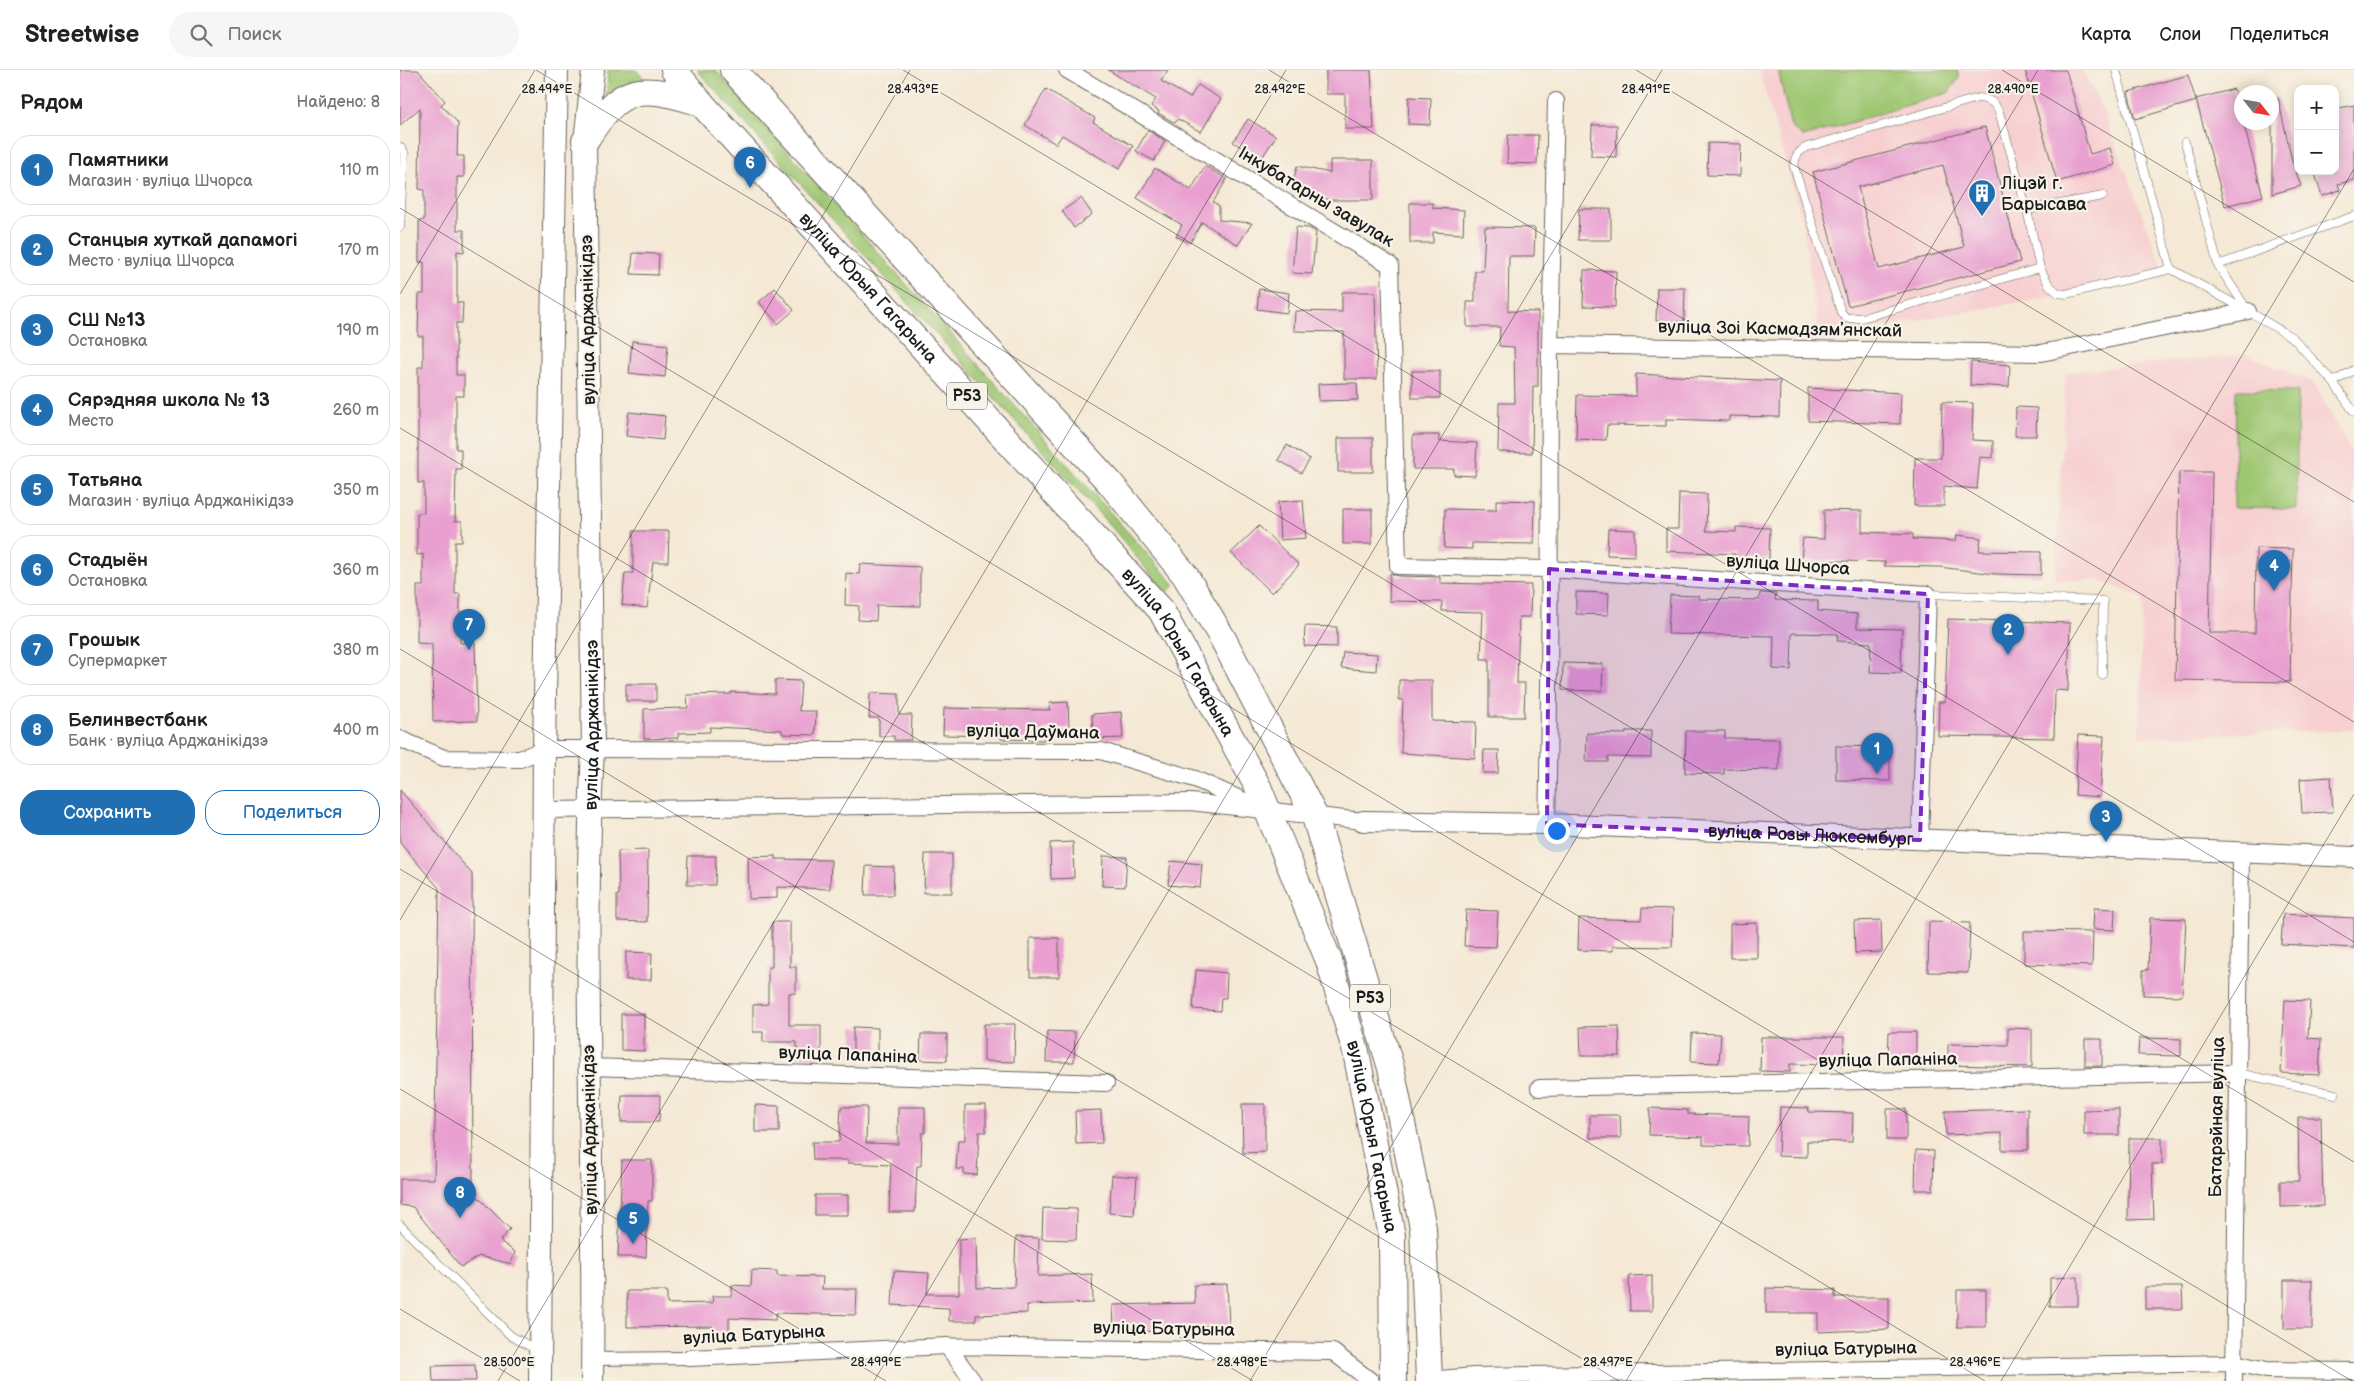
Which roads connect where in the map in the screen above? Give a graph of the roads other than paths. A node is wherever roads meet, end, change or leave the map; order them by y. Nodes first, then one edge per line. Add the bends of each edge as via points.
1 (557, 70) edge
2 (593, 70) edge
3 (674, 70) edge
4 (733, 70) edge
5 (1067, 70) edge
6 (2116, 70) edge
7 (1556, 101) dead end
8 (701, 103) junction
9 (585, 141) junction
10 (2185, 142) dead end
11 (400, 147) edge
12 (2102, 196) dead end
13 (2027, 210) junction
14 (2354, 216) edge
15 (400, 227) edge
16 (2218, 265) junction
17 (2040, 268) junction
18 (2171, 269) junction
19 (2248, 312) junction
20 (1550, 345) junction
21 (2354, 370) edge
22 (2333, 382) junction
23 (2354, 412) edge
24 (1398, 566) joint
25 (1549, 569) junction
26 (1928, 594) junction
27 (2102, 675) dead end
28 (400, 739) edge
29 (544, 749) junction
30 (593, 749) junction
31 (544, 810) junction
32 (590, 810) junction
33 (1268, 811) junction
34 (1315, 818) junction
35 (1363, 821) joint
36 (1547, 824) junction
37 (1920, 840) junction
38 (2241, 853) junction
39 (2354, 858) edge
40 (589, 1067) junction
41 (2238, 1072) junction
42 (1106, 1083) dead end
43 (1539, 1088) dead end
44 (2335, 1094) dead end
45 (400, 1225) edge
46 (947, 1346) junction
47 (540, 1352) junction
48 (690, 1358) joint
49 (2234, 1363) junction
50 (592, 1370) edge
51 (2354, 1371) edge
52 (1429, 1380) edge
53 (540, 1381) edge
54 (973, 1381) edge
55 (1371, 1381) edge
56 (1387, 1381) edge
57 (1393, 1381) edge
58 (2234, 1381) edge

1 - 29 main road, вуліца Арджанікідзэ
2 - 9 main road, вуліца Арджанікідзэ
3 - 8 main road, вуліца Юрыя Гагарына / Р53
4 - 34 main road, вуліца Юрыя Гагарына / Р53 via 1110,483 1185,575 1223,639
5 - 24 street, Інкубатарны завулак via 1390,265
6 - 18 lane
7 - 20 street
8 - 9 main road via 664,91 624,96 598,119
8 - 33 main road, вуліца Юрыя Гагарына / Р53 via 1161,610
9 - 30 main road, вуліца Арджанікідзэ
10 - 16 lane
11 - 15 lane via 404,152
12 - 13 lane
13 - 17 lane
13 - 17 lane via 1999,112 1988,98 1978,98 1807,147 1795,158 1794,167 1840,312 1846,318 1862,318
14 - 16 lane
16 - 19 lane
17 - 18 lane via 2049,286 2058,293 2066,294
18 - 19 lane
19 - 20 street, вуліца Зоі Касмадзямʼянскай via 2041,353
19 - 22 lane via 2293,338
20 - 25 street
21 - 22 lane
22 - 23 lane
24 - 25 street, вуліца Шчорса
25 - 26 street, вуліца Шчорса
25 - 36 street via 1551,649
26 - 27 lane via 2103,601
26 - 37 street
28 - 29 street, вуліца Даўмана via 444,758 520,759
29 - 30 street, вуліца Даўмана
29 - 31 main road, вуліца Арджанікідзэ
30 - 32 main road, вуліца Арджанікідзэ
30 - 33 street, вуліца Даўмана via 1101,751 1195,780
31 - 32 street
31 - 47 main road, вуліца Арджанікідзэ
32 - 33 street via 1190,802
32 - 40 main road, вуліца Арджанікідзэ
33 - 34 street, вуліца Розы Люксембург
33 - 57 main road, вуліца Юрыя Гагарына / Р53 via 1329,961 1356,1052 1392,1236
34 - 35 street, вуліца Розы Люксембург
34 - 52 main road, вуліца Юрыя Гагарына / Р53 via 1391,1068 1422,1228
35 - 36 street, вуліца Розы Люксембург
36 - 37 street, вуліца Розы Люксембург
37 - 38 street, вуліца Розы Люксембург
38 - 39 street, вуліца Розы Люксембург
38 - 41 street, Батарэйная вуліца
40 - 42 street, вуліца Папаніна
40 - 50 main road, вуліца Арджанікідзэ
41 - 43 street, вуліца Папаніна
41 - 44 lane
41 - 49 street, Батарэйная вуліца
45 - 47 lane via 511,1336
46 - 48 street, вуліца Батурына
46 - 54 street
46 - 55 street, вуліца Батурына via 1333,1352
47 - 53 main road, вуліца Арджанікідзэ
48 - 50 street, вуліца Батурына
49 - 51 street, вуліца Батурына via 2267,1370
49 - 52 street, вуліца Батурына via 1474,1376
49 - 58 street, Батарэйная вуліца
56 - 57 street

